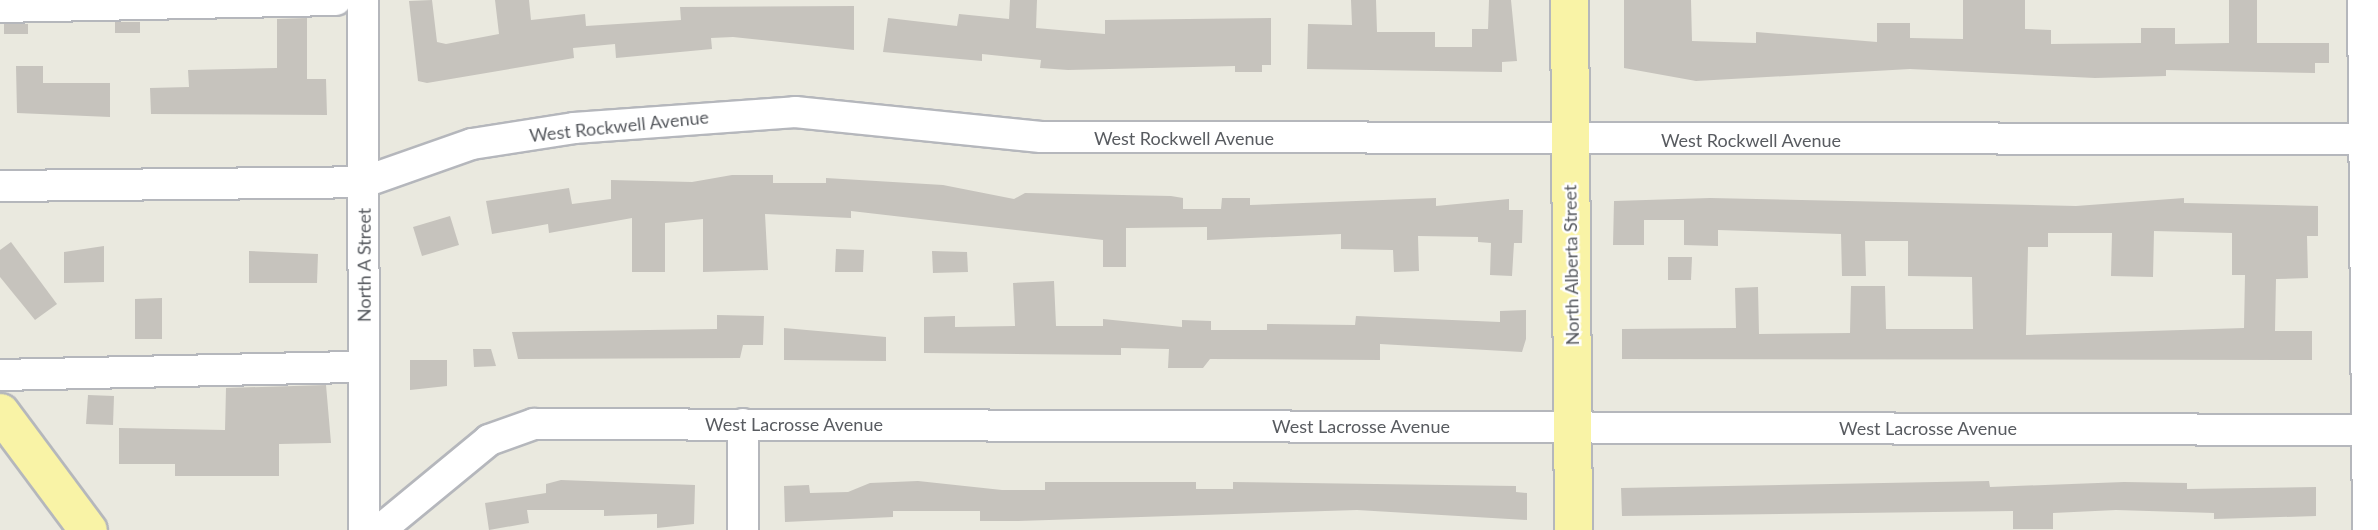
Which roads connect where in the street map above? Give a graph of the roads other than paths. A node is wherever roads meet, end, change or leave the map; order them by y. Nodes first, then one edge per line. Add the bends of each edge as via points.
1 (337, 0) edge
2 (363, 0) edge
3 (1569, 0) edge
4 (2363, 0) edge
5 (0, 8) edge
6 (2372, 139) edge
7 (1570, 141) junction
8 (364, 182) junction
9 (0, 186) edge
10 (364, 367) junction
11 (0, 374) edge
12 (0, 412) edge
13 (743, 424) junction
14 (1573, 427) junction
15 (2373, 430) edge
16 (88, 530) edge
17 (364, 530) edge
18 (380, 530) edge
19 (743, 530) edge
20 (1573, 530) edge
21 (2368, 530) edge

1 - 5 street
2 - 8 street, North A Street
3 - 7 main road, North Alberta Street
4 - 6 street
6 - 7 street, West Rockwell Avenue
6 - 15 street
7 - 8 street, West Rockwell Avenue via 1041,137 795,112 574,128 497,140
7 - 14 main road, North Alberta Street
8 - 9 street, West Rockwell Avenue
8 - 10 street, North A Street
10 - 11 street
10 - 17 street, North A Street
12 - 16 main road
13 - 14 street, West Lacrosse Avenue
13 - 18 street, West Lacrosse Avenue via 534,424 489,440
13 - 19 street
14 - 15 street, West Lacrosse Avenue
14 - 20 main road, North Alberta Street
15 - 21 street

